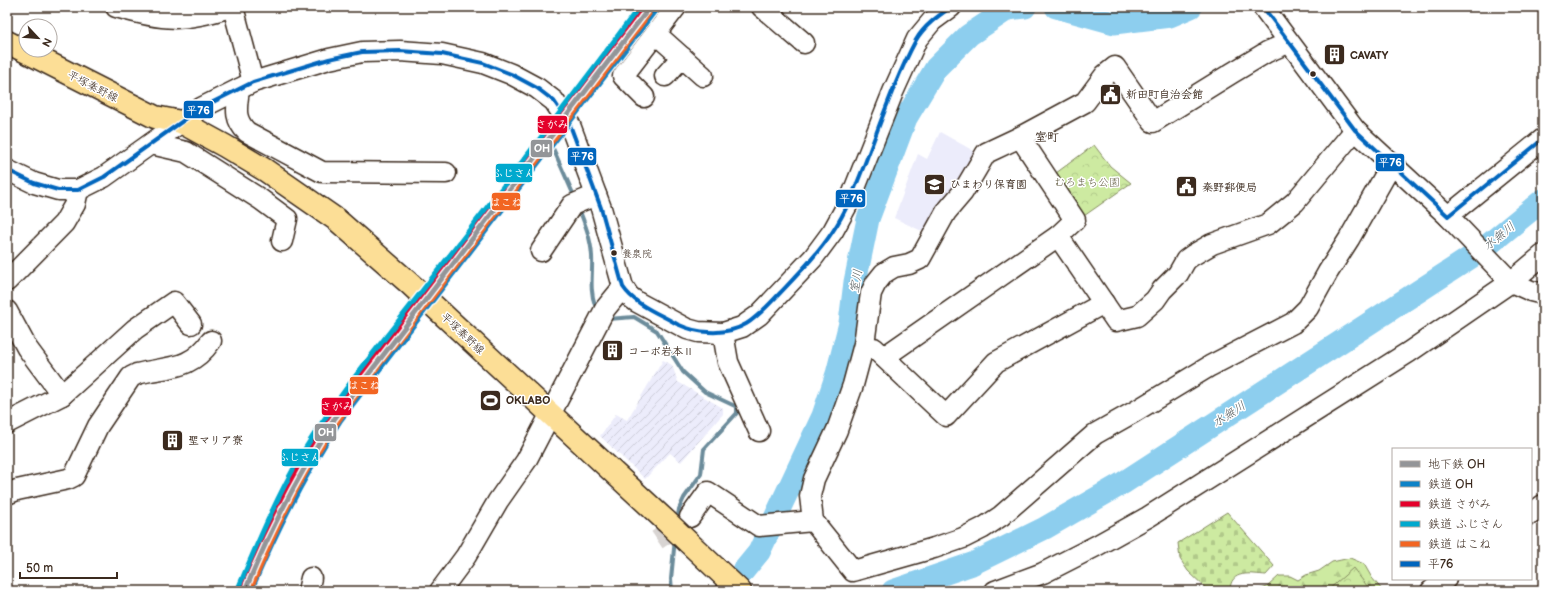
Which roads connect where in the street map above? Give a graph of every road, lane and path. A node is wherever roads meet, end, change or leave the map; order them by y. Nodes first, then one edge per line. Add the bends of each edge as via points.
1 (116, 7) edge
2 (230, 7) edge
3 (233, 7) edge
4 (676, 7) edge
5 (762, 7) edge
6 (950, 7) edge
7 (1263, 7) edge
8 (7, 26) edge
9 (18, 31) edge
10 (656, 34) junction
11 (1287, 41) junction
12 (7, 42) edge
13 (804, 44) dead end
14 (58, 51) edge
15 (682, 57) junction
16 (665, 76) dead end
17 (703, 76) dead end
18 (246, 85) junction
19 (644, 97) dead end
20 (181, 122) junction
21 (1355, 130) junction
22 (1020, 137) junction
23 (1543, 139) edge
24 (151, 144) junction
25 (1391, 165) junction
26 (7, 170) edge
27 (446, 173) dead end
28 (78, 190) junction
29 (583, 200) junction
30 (1450, 218) junction
31 (1058, 236) junction
32 (282, 241) dead end
33 (540, 251) dead end
34 (1543, 255) edge
35 (1509, 280) junction
36 (7, 281) edge
37 (623, 287) junction
38 (1543, 294) edge
39 (1104, 303) junction
40 (7, 311) edge
41 (191, 324) dead end
42 (723, 333) junction
43 (210, 341) dead end
44 (864, 344) junction
45 (884, 357) junction
46 (62, 395) junction
47 (550, 414) junction
48 (7, 423) edge
49 (759, 431) dead end
50 (7, 494) edge
51 (1543, 504) edge
52 (1532, 513) edge
53 (690, 517) tunnel mouth
54 (813, 521) junction
55 (1445, 580) edge
56 (1041, 582) edge
57 (440, 591) edge
58 (740, 591) edge
59 (995, 591) edge
60 (1431, 591) edge

1 - 2 street via 164,18 205,15
3 - 18 street
4 - 10 street
5 - 13 street
6 - 42 street via 932,21 917,38 851,198 833,231 813,258 759,315 742,326
7 - 11 street
8 - 9 main road
10 - 15 street
10 - 19 street via 623,76
11 - 21 street
11 - 22 street via 1153,122 1116,67 1105,75 1084,102
12 - 20 main road, 平塚秦野線 via 155,117
14 - 20 main road, 平塚秦野線 via 168,107
15 - 16 street
15 - 17 street
18 - 20 street via 201,108
18 - 27 street via 237,116 240,125 247,132 322,172
18 - 29 street via 329,59 362,52 442,54 484,63 538,88 554,101 570,125
20 - 24 street
20 - 47 main road, 平塚秦野線 via 266,170 337,220
21 - 25 street
21 - 39 street via 1295,202 1268,224 1212,244 1193,254 1155,300 1137,316 1116,321
22 - 31 street via 1075,220
22 - 44 street via 986,153 963,192 946,212 920,259 894,267 884,273 876,283 871,293
23 - 30 street
24 - 28 street via 104,178
24 - 32 street via 186,152 264,201 287,219
25 - 30 street
25 - 54 street via 1308,308 1293,323 1210,366 1095,434 1001,516 983,528 934,548 853,572
26 - 28 street via 34,183 58,190
28 - 36 street via 75,204 64,223
29 - 33 street
29 - 37 street
30 - 35 street
31 - 39 street
31 - 45 street
34 - 35 street
35 - 38 street
35 - 56 street via 1409,352
37 - 42 street via 637,302 688,328
37 - 47 street via 605,309
39 - 45 street via 996,362 940,422
40 - 46 street via 27,348
41 - 46 street via 174,302 135,329
42 - 49 street via 728,362
43 - 50 street via 199,356 186,363 131,377 98,426 74,476
44 - 45 street via 871,345
44 - 54 street via 850,393 814,479 810,496
46 - 48 street
47 - 57 street via 526,461 498,501 466,556
47 - 58 main road, 平塚秦野線, bridge
51 - 52 street
53 - 54 street via 708,492 759,526
55 - 60 street
56 - 59 street

